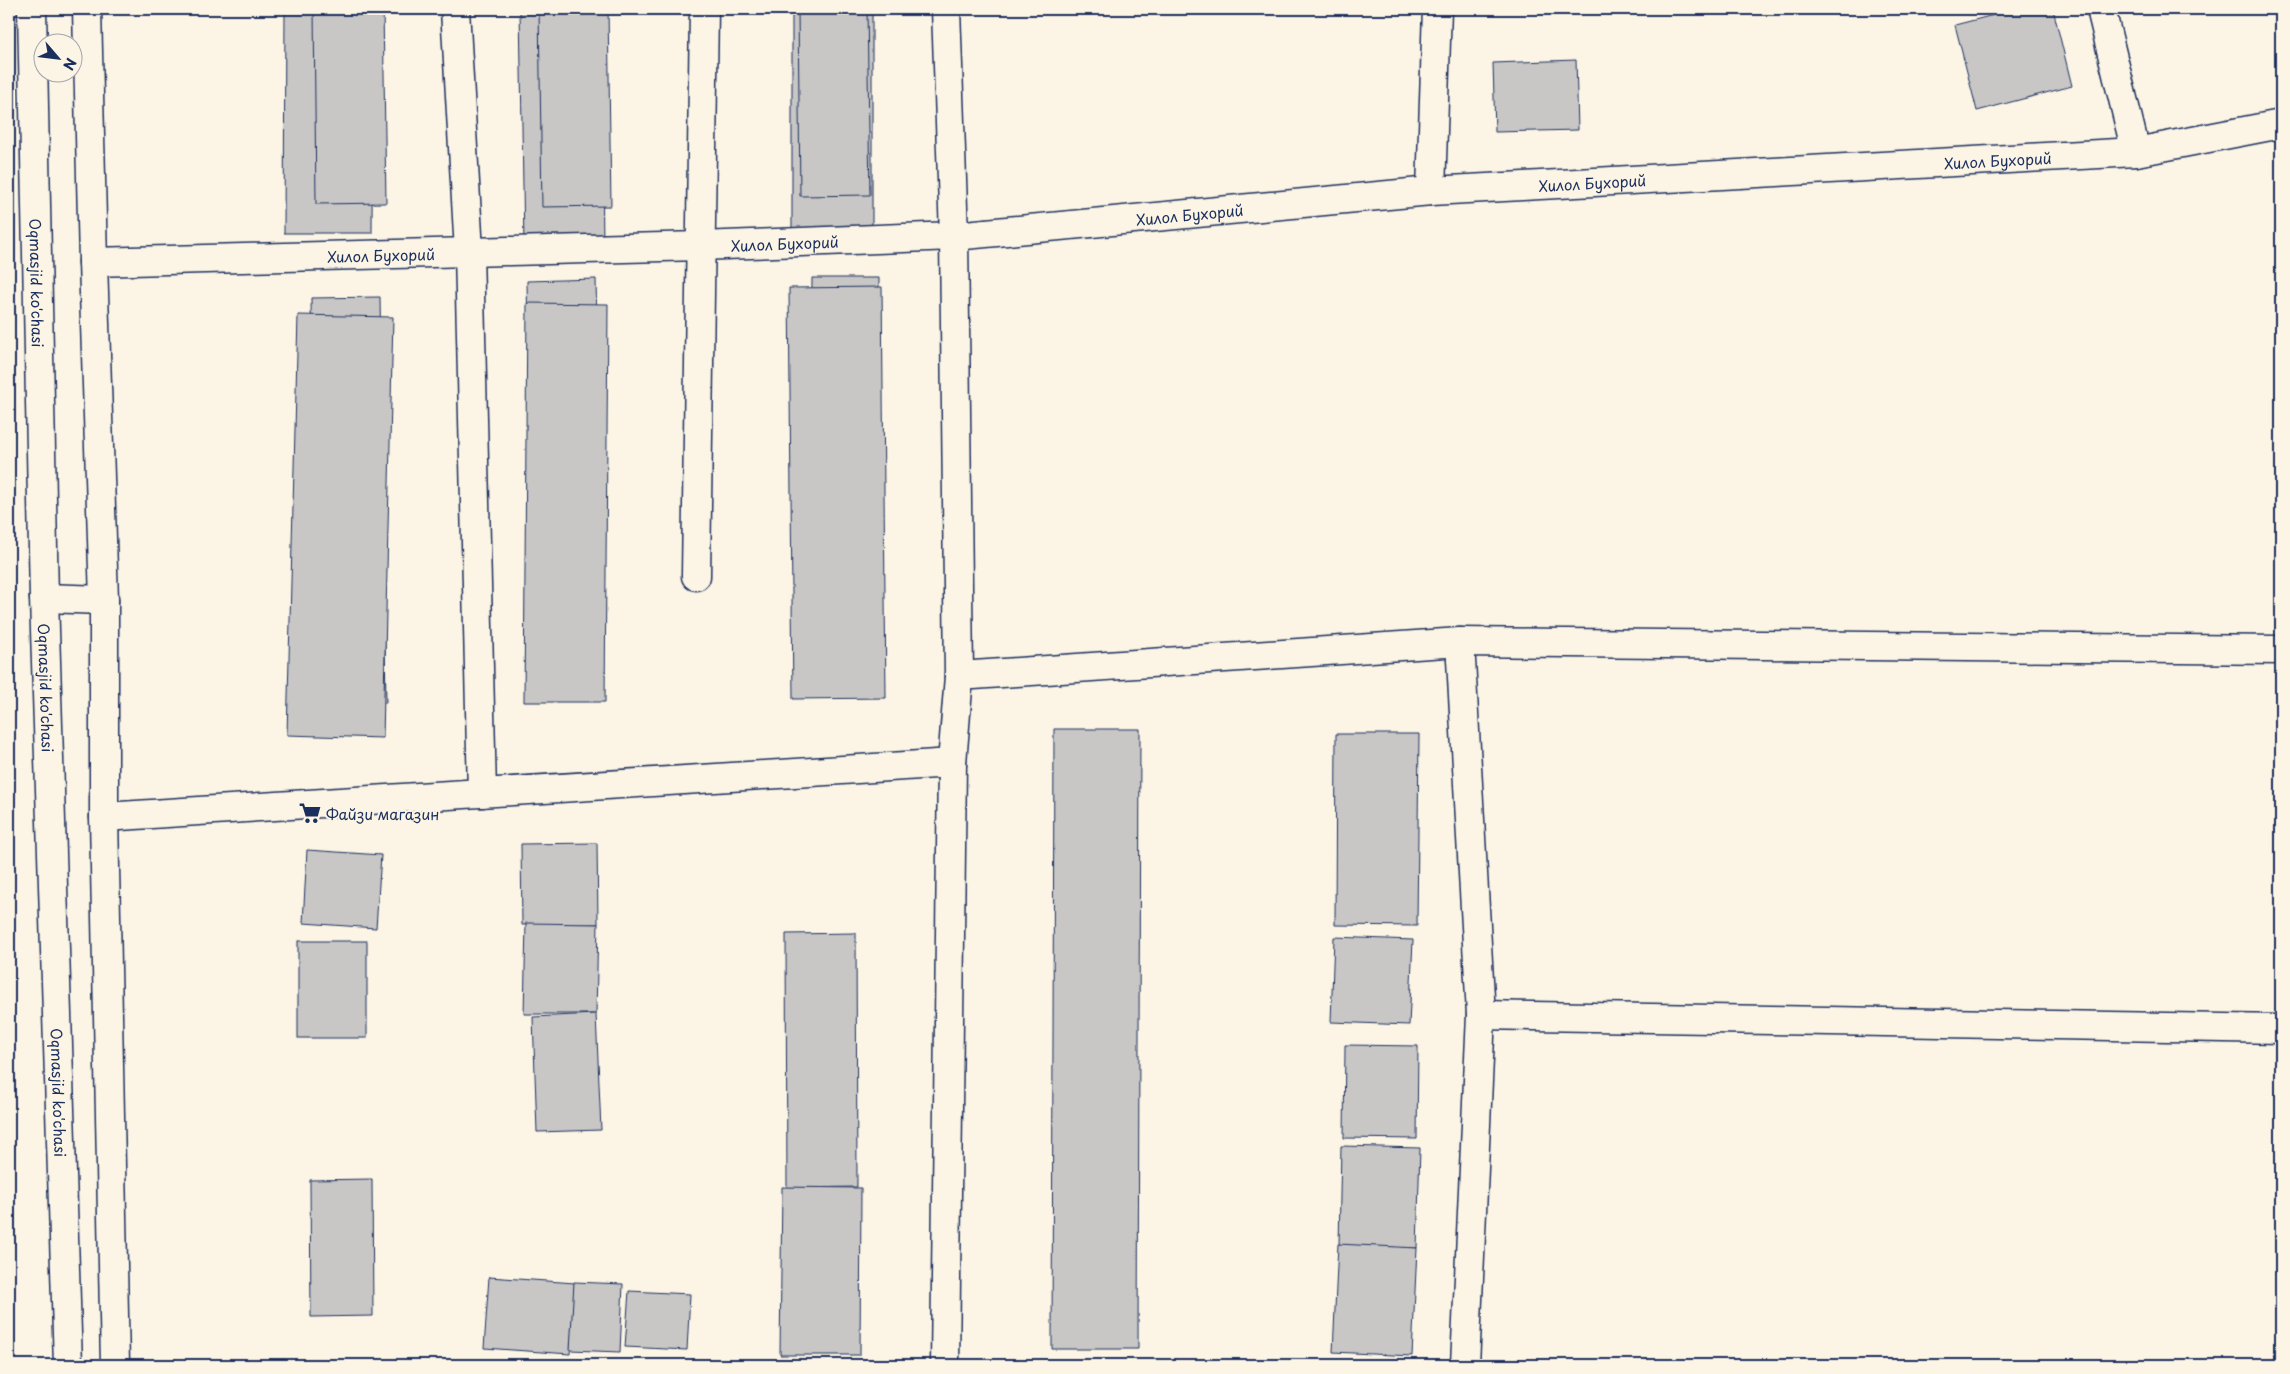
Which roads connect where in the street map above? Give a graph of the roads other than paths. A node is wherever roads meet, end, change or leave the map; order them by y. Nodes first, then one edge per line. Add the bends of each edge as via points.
1 (32, 9) edge
2 (87, 9) edge
3 (455, 9) edge
4 (704, 9) edge
5 (946, 9) edge
6 (1437, 9) edge
7 (2101, 9) edge
8 (2281, 124) edge
9 (2136, 152) junction
10 (1431, 191) junction
11 (954, 236) junction
12 (700, 246) junction
13 (469, 252) junction
14 (92, 262) junction
15 (696, 576) dead end
16 (44, 598) junction
17 (104, 600) junction
18 (1460, 642) junction
19 (2281, 650) edge
20 (959, 676) junction
21 (952, 763) junction
22 (482, 793) junction
23 (104, 817) junction
24 (1481, 1015) junction
25 (2281, 1029) edge
26 (68, 1365) edge
27 (115, 1365) edge
28 (945, 1365) edge
29 (1465, 1365) edge

1 - 16 street, Oqmasjid ko'chasi
2 - 14 street
3 - 13 street
4 - 12 street
5 - 11 street
6 - 10 street
7 - 9 street
8 - 9 street, Хилол Бухорий
9 - 10 street, Хилол Бухорий
10 - 11 street, Хилол Бухорий
11 - 12 street, Хилол Бухорий
11 - 20 street
12 - 13 street, Хилол Бухорий
12 - 15 street
13 - 14 street, Хилол Бухорий
13 - 22 street
14 - 17 street
16 - 17 street
16 - 26 street, Oqmasjid ko'chasi
17 - 23 street
18 - 19 street
18 - 20 street
18 - 24 street
20 - 21 street
21 - 22 street
21 - 28 street
22 - 23 street
23 - 27 street
24 - 25 street
24 - 29 street

